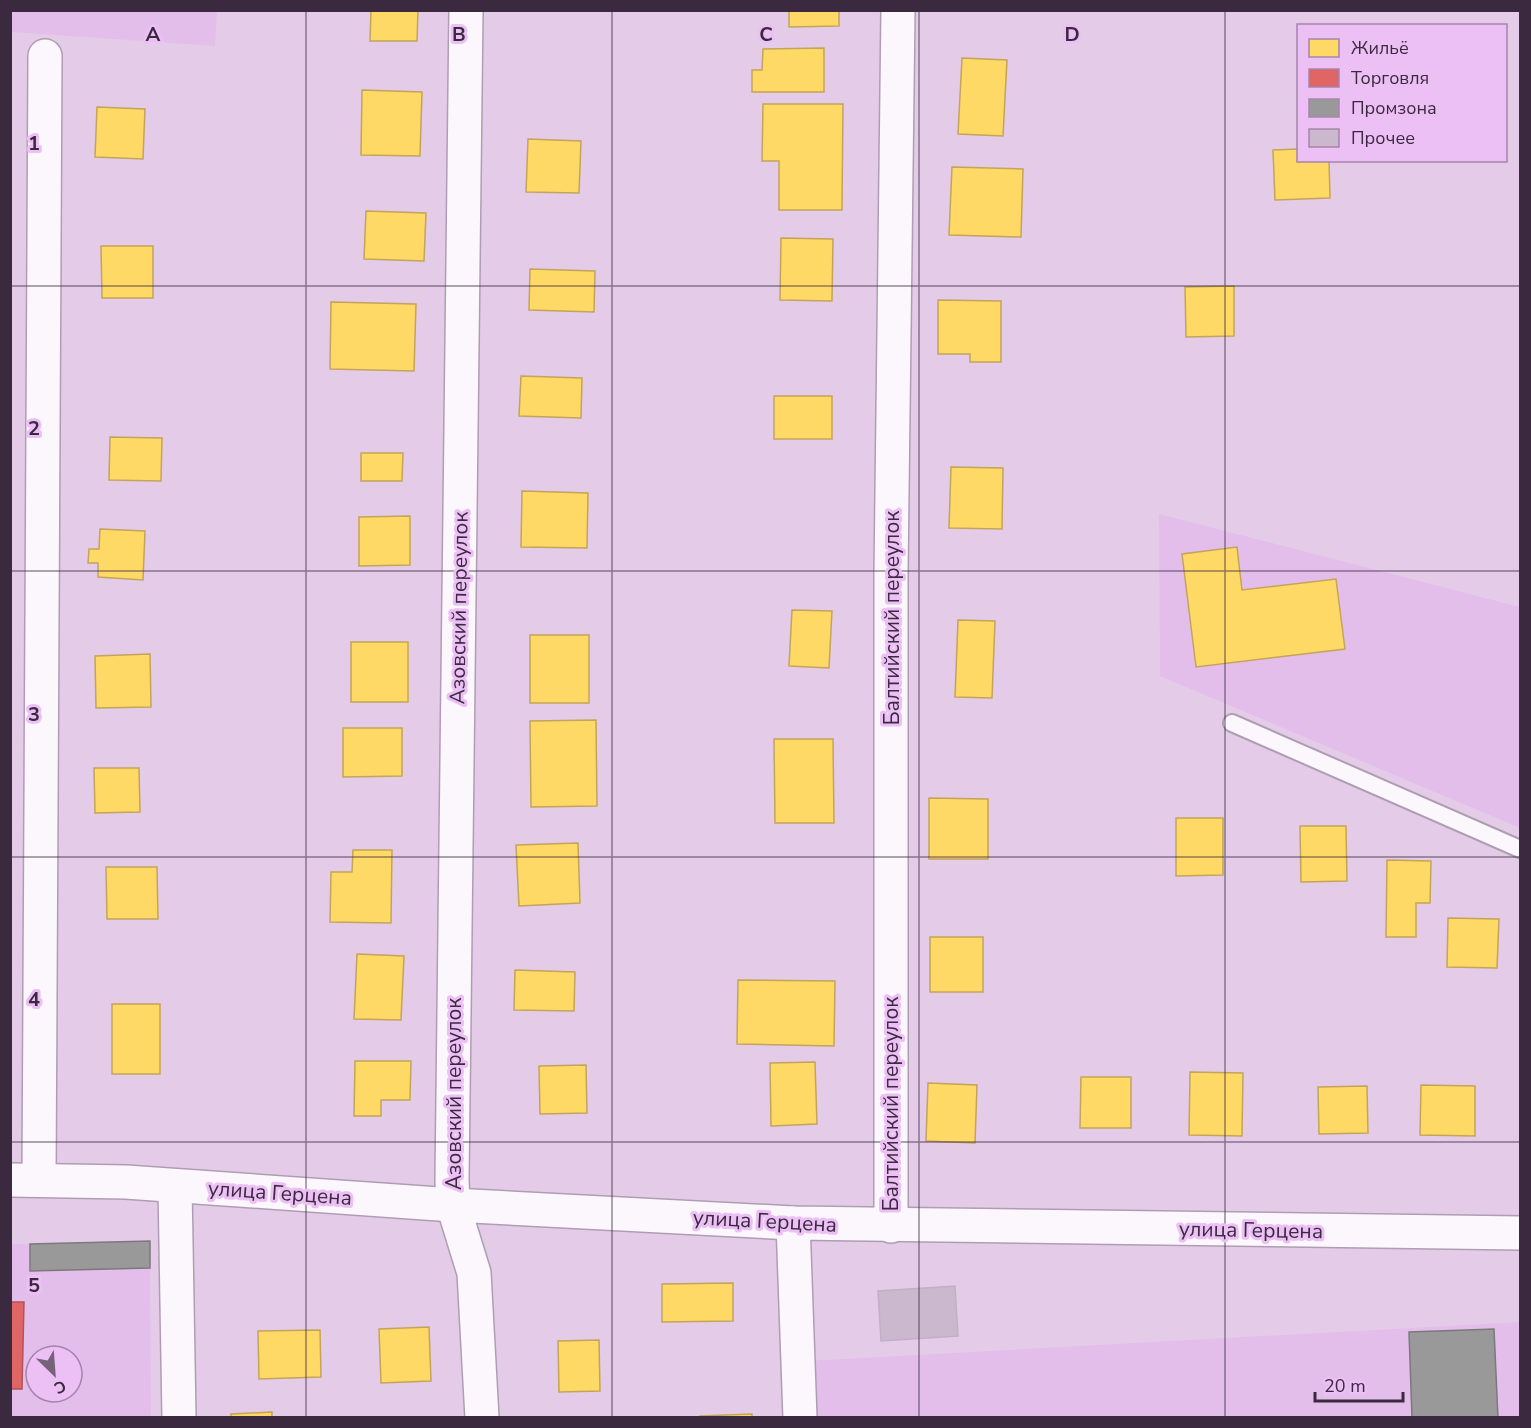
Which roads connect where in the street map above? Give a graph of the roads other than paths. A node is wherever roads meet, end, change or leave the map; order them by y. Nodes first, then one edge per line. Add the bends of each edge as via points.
1 (466, 10) edge
2 (898, 10) edge
3 (45, 56) dead end
4 (1232, 723) dead end
5 (1521, 849) edge
6 (25, 1180) edge
7 (175, 1186) junction
8 (453, 1205) junction
9 (794, 1224) junction
10 (891, 1226) junction
11 (1521, 1233) edge
12 (179, 1418) edge
13 (482, 1418) edge
14 (800, 1418) edge

1 - 8 street, Азовский переулок
2 - 10 street, Балтийский переулок via 891,597
3 - 6 street
4 - 5 lane
6 - 7 street, улица Герцена
7 - 8 street, улица Герцена
7 - 12 street
8 - 9 street, улица Герцена
8 - 13 street, Азовский переулок via 474,1273
9 - 10 street, улица Герцена
9 - 14 street
10 - 11 street, улица Герцена

